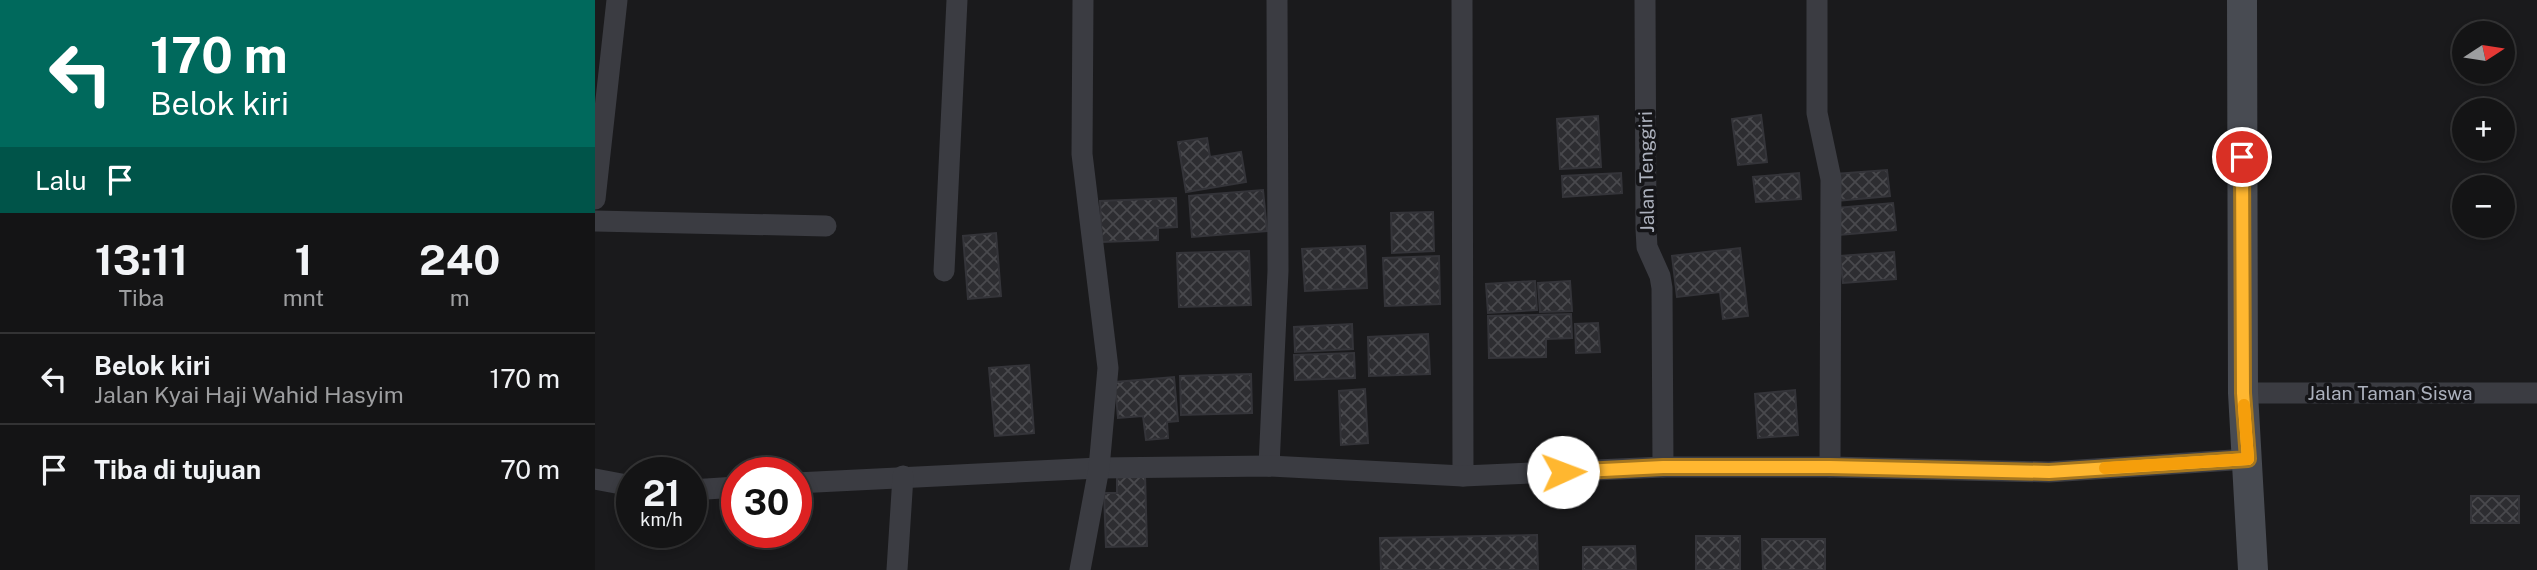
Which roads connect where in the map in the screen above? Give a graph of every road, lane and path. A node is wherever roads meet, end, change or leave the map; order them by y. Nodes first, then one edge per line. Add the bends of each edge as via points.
1 (617, 0) edge
2 (957, 0) edge
3 (1083, 0) edge
4 (1277, 0) edge
5 (1462, 0) edge
6 (1645, 0) edge
7 (1817, 0) edge
8 (2242, 0) edge
9 (595, 200) edge
10 (595, 222) edge
11 (826, 226) dead end
12 (944, 271) dead end
13 (2243, 393) junction
14 (2537, 393) edge
15 (2248, 459) junction
16 (1269, 466) junction
17 (1663, 467) junction
18 (1830, 467) junction
19 (1099, 468) junction
20 (903, 476) junction
21 (1463, 476) junction
22 (595, 479) edge
23 (812, 482) edge
24 (616, 483) edge
25 (897, 570) edge
26 (1080, 570) edge
27 (2253, 570) edge

1 - 9 street
2 - 12 street
3 - 19 street via 1082,154 1108,368
4 - 16 street via 1278,271
5 - 21 street
6 - 17 street, Jalan Tenggiri via 1646,229 1647,247 1662,288
7 - 18 street via 1817,113 1831,179
8 - 13 main road
10 - 11 street
13 - 14 street, Jalan Taman Siswa
13 - 15 main road
15 - 18 street via 2049,472
15 - 27 main road
16 - 19 street
16 - 21 street
17 - 18 street
17 - 21 street
19 - 20 street
19 - 26 street
20 - 23 street
20 - 25 street
22 - 24 street

